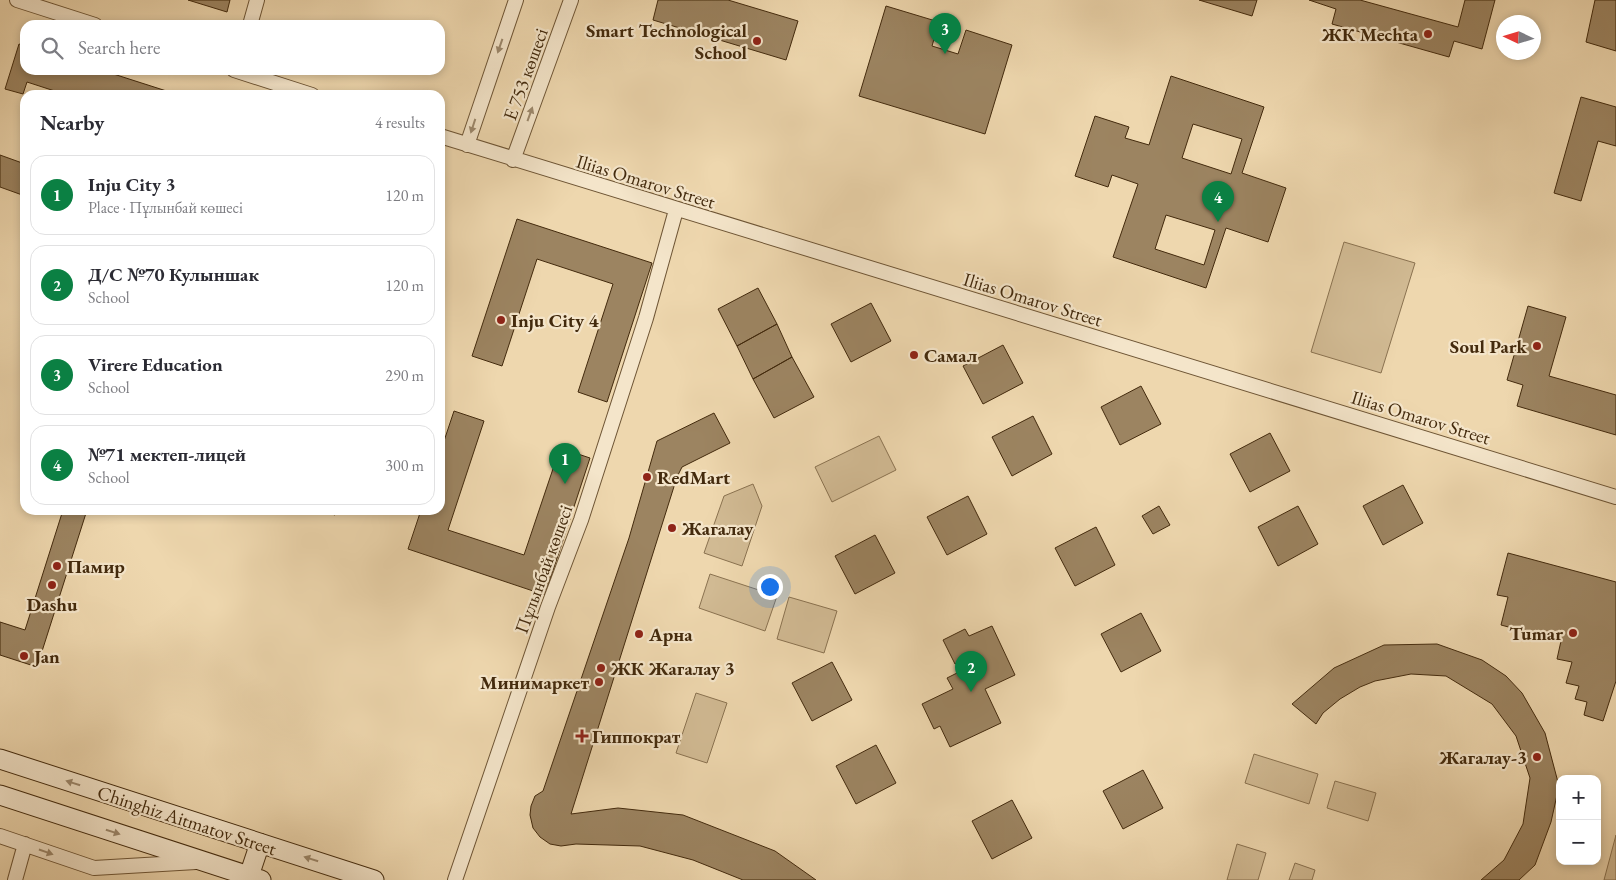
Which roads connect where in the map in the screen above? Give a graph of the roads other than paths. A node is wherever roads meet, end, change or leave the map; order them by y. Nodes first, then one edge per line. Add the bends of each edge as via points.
1 (17, 0) edge
2 (256, 0) edge
3 (516, 0) edge
4 (571, 0) edge
5 (79, 20) edge
6 (251, 20) edge
7 (250, 75) edge
8 (297, 90) edge
9 (445, 138) edge
10 (467, 145) junction
11 (513, 160) junction
12 (676, 210) junction
13 (1616, 496) edge
14 (0, 759) edge
15 (0, 795) edge
16 (0, 836) edge
17 (260, 843) junction
18 (25, 844) junction
19 (204, 862) junction
20 (255, 878) edge
21 (15, 880) edge
22 (374, 880) edge
23 (455, 880) edge

1 - 5 street
2 - 6 street
3 -> 10 street
11 -> 4 street, Е 753 көшесі
7 - 8 street
9 - 10 street, Iliias Omarov Street
10 - 11 street, Iliias Omarov Street
11 - 12 street, Iliias Omarov Street
12 - 13 street, Iliias Omarov Street
12 - 23 street, Пұлынбай көшесі via 646,318 581,520
17 -> 14 main road, Chinghiz Aitmatov Street
15 -> 19 main road, Chinghiz Aitmatov Street
16 - 18 street
17 - 20 main road
22 -> 17 main road, Chinghiz Aitmatov Street
18 -> 19 street via 94,868
18 - 21 street
19 - 20 main road, Chinghiz Aitmatov Street

